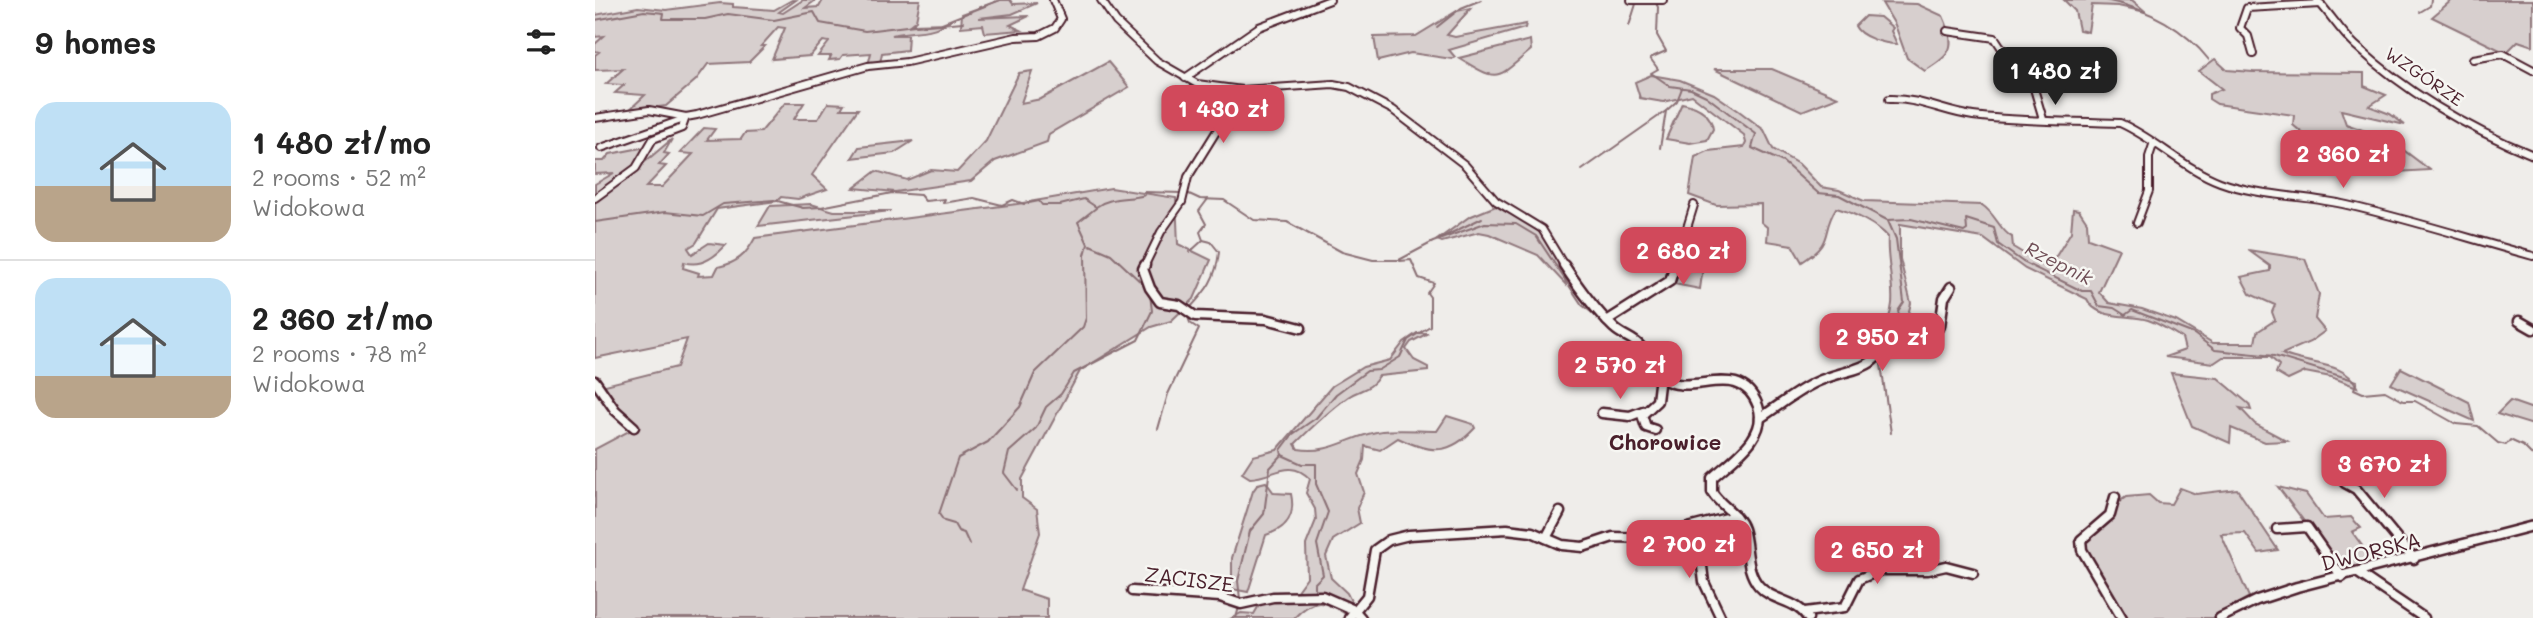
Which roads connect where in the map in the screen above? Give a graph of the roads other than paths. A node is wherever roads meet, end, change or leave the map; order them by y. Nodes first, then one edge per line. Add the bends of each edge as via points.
1 (1053, 0) edge
2 (1101, 0) edge
3 (1330, 0) edge
4 (1631, 0) edge
5 (1663, 0) edge
6 (2319, 2) edge
7 (1947, 31) dead end
8 (2253, 54) dead end
9 (2473, 59) dead end
10 (2533, 70) edge
11 (1186, 78) junction
12 (1242, 90) junction
13 (1889, 99) dead end
14 (595, 118) edge
15 (685, 118) junction
16 (2043, 119) junction
17 (2153, 145) junction
18 (601, 148) dead end
19 (2533, 155) edge
20 (595, 198) edge
21 (1694, 205) dead end
22 (2137, 223) dead end
23 (2533, 256) edge
24 (1951, 287) dead end
25 (1607, 321) junction
26 (2519, 321) dead end
27 (1301, 328) dead end
28 (2533, 329) edge
29 (1660, 376) junction
30 (595, 381) edge
31 (1643, 411) junction
32 (1602, 413) dead end
33 (1760, 418) junction
34 (633, 427) dead end
35 (1655, 430) dead end
36 (2332, 457) dead end
37 (2115, 497) dead end
38 (1560, 512) dead end
39 (1735, 516) junction
40 (2533, 526) edge
41 (1697, 528) junction
42 (2277, 528) dead end
43 (1546, 538) junction
44 (2414, 559) junction
45 (1973, 573) dead end
46 (2358, 573) junction
47 (2342, 577) junction
48 (1132, 590) dead end
49 (1355, 615) edge
50 (1806, 615) edge
51 (1721, 618) edge
52 (2122, 618) edge
53 (2220, 618) edge
54 (2424, 618) edge

1 - 15 street via 1061,19 1046,34 868,66
2 - 11 street via 1157,61
3 - 11 street via 1259,27
4 - 5 street
6 - 8 street via 2247,8 2241,28
6 - 19 street, WZGÓRZE via 2376,61 2480,130
7 - 16 street via 1995,38 2009,59 2027,65
9 - 10 street via 2503,54
11 - 12 street
12 - 25 street via 1341,85 1393,110 1465,165 1496,201 1542,229 1576,286
12 - 27 street via 1188,177 1185,193 1143,269 1160,302 1179,305 1195,316 1266,319
13 - 16 street via 1909,98 1976,116
14 - 15 street via 655,110
15 - 18 street
15 - 20 street via 682,128 653,139 636,167
16 - 17 street via 2120,123
17 - 22 street via 2148,153 2147,201
17 - 23 street via 2222,184 2345,204
21 - 25 street via 1670,281
24 - 33 street via 1944,298 1940,326 1893,335 1864,369 1820,380
25 - 29 street via 1639,344
26 - 28 street
29 - 31 street via 1657,401
29 - 33 street via 1676,382 1742,384 1753,397
30 - 34 street
31 - 32 street via 1630,416
31 - 35 street via 1644,424
33 - 39 street via 1754,439 1712,478 1714,496
36 - 44 street via 2345,483 2356,489
37 - 52 street via 2110,515 2081,540 2082,550
38 - 43 street
39 - 41 street
39 - 50 street via 1742,525 1755,582
40 - 44 street, DWORSKA
41 - 43 street via 1649,538 1613,537 1583,547
41 - 51 street via 1704,582
42 - 47 street via 2307,527
43 - 49 street via 1507,529 1389,540 1375,550 1367,596
44 - 46 street, DWORSKA
45 - 50 street via 1946,566 1881,570 1859,579 1845,607
46 - 47 street, DWORSKA
46 - 54 street
47 - 53 street, DWORSKA via 2247,603
48 - 49 street, ZACISZE via 1168,590 1241,604 1273,597 1322,596

